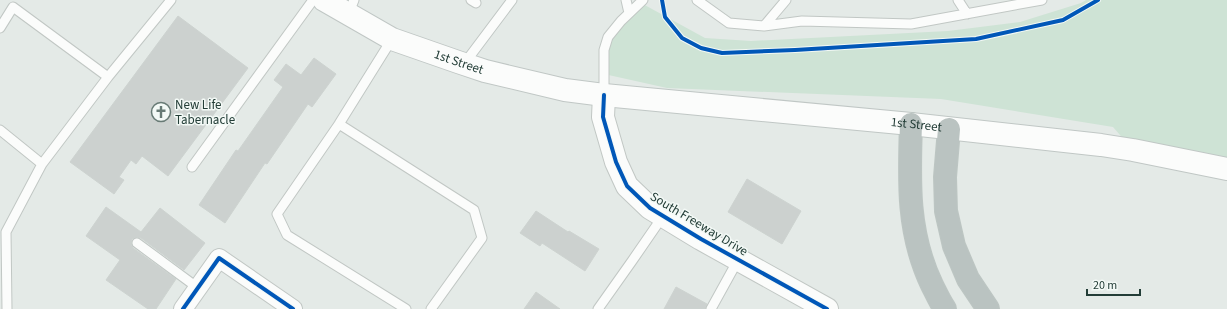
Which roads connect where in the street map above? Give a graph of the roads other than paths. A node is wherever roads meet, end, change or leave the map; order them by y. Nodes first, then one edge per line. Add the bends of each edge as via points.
1 (171, 0) edge
2 (313, 0) edge
3 (324, 0) edge
4 (512, 0) edge
5 (626, 0) edge
6 (643, 0) edge
7 (697, 0) edge
8 (786, 0) edge
9 (958, 0) edge
10 (1042, 0) edge
11 (351, 7) edge
12 (629, 13) junction
13 (967, 14) junction
14 (764, 26) junction
15 (0, 28) edge
16 (392, 39) junction
17 (464, 64) junction
18 (108, 77) junction
19 (604, 95) junction
20 (339, 124) junction
21 (912, 124) junction
22 (949, 129) junction
23 (0, 130) edge
24 (42, 164) junction
25 (192, 167) dead end
26 (1227, 169) edge
27 (663, 216) junction
28 (137, 243) dead end
29 (738, 260) junction
30 (198, 288) junction
31 (602, 307) edge
32 (7, 309) edge
33 (183, 309) edge
34 (293, 309) edge
35 (406, 309) edge
36 (431, 309) edge
37 (711, 309) edge
38 (827, 309) edge
39 (945, 309) edge
40 (988, 309) edge

1 - 18 lane
2 - 25 lane
3 - 11 main road, 1st Street
4 - 17 lane
5 - 12 lane
6 - 12 lane
7 - 14 lane via 729,23
8 - 14 lane
9 - 13 lane
10 - 13 lane
11 - 16 main road, 1st Street
12 - 19 lane via 608,37 604,50
13 - 14 lane via 911,24 802,21
15 - 18 lane via 13,7
16 - 17 main road, 1st Street
16 - 20 lane
17 - 19 main road, 1st Street via 565,90
18 - 24 lane
19 - 21 main road, 1st Street
19 - 27 main road, South Freeway Drive via 604,117 616,162 627,186 650,208
20 - 35 lane via 277,214 287,235
20 - 36 lane via 474,210 482,238
21 - 22 main road, 1st Street
21 - 39 highway via 909,176 915,237 927,275
22 - 26 main road, 1st Street via 1127,149
22 - 40 highway via 946,211 952,239 968,279
23 - 24 lane
24 - 32 lane via 6,232
27 - 29 main road, South Freeway Drive
27 - 31 lane
28 - 30 lane
29 - 37 lane
29 - 38 main road, South Freeway Drive
30 - 33 street
30 - 34 street via 220,258

